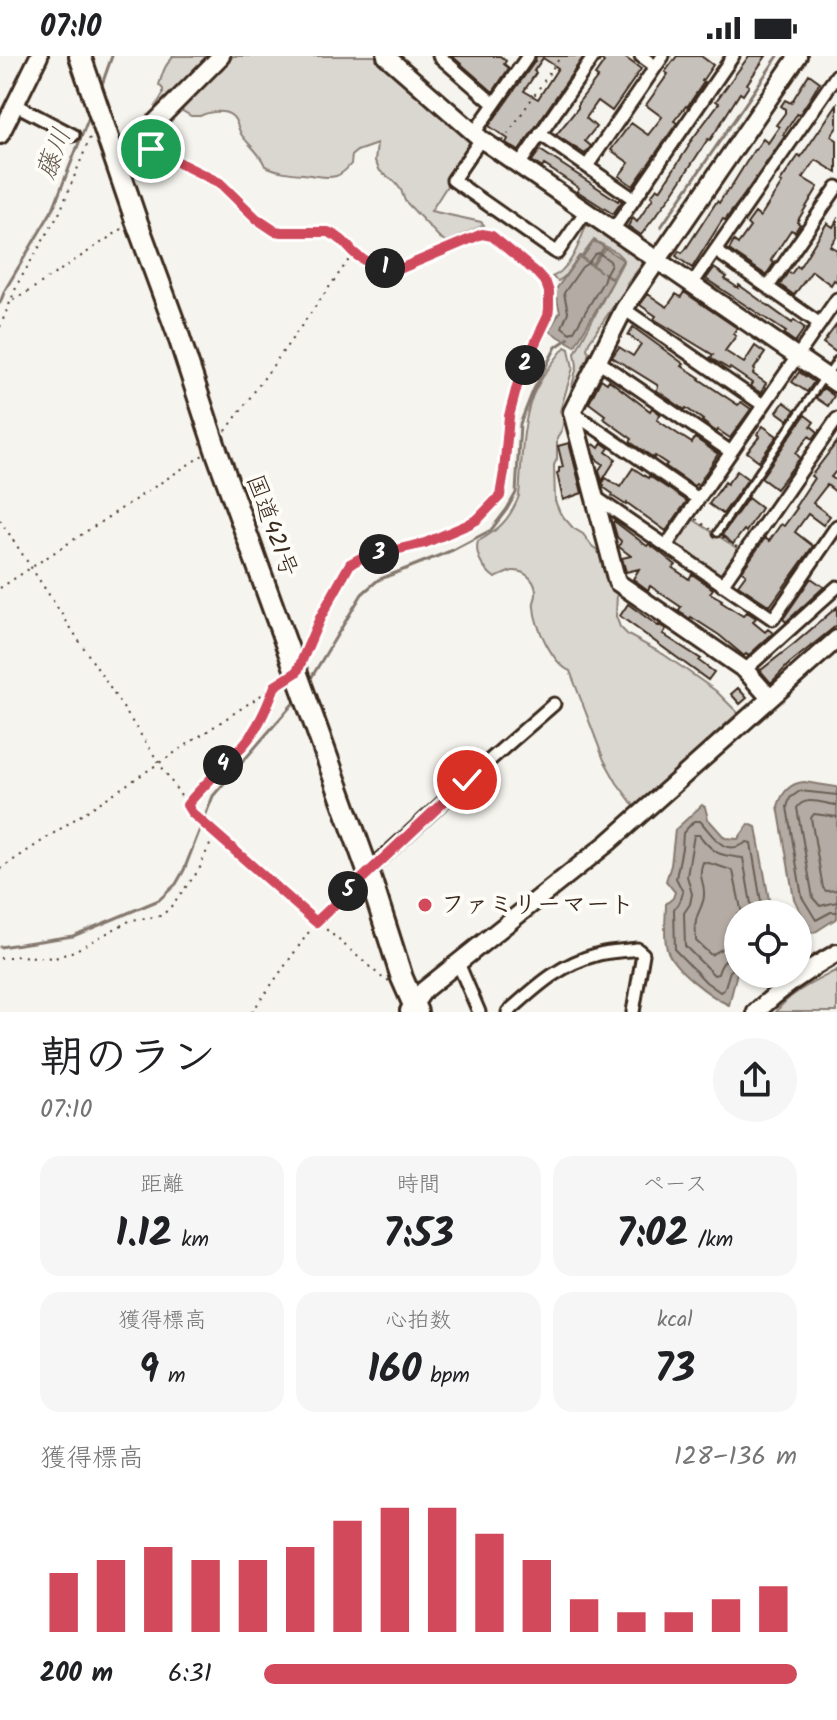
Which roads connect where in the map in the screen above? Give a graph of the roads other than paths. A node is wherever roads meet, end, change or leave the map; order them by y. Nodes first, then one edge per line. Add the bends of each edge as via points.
1 (39, 56) edge
2 (80, 56) edge
3 (221, 56) edge
4 (386, 56) edge
5 (439, 56) edge
6 (594, 56) edge
7 (641, 56) edge
8 (716, 56) edge
9 (798, 56) edge
10 (523, 58) edge
11 (731, 60) edge
12 (659, 61) edge
13 (837, 75) edge
14 (494, 104) junction
15 (16, 105) junction
16 (540, 134) junction
17 (0, 135) edge
18 (73, 135) dead end
19 (477, 136) junction
20 (116, 162) junction
21 (519, 165) junction
22 (587, 166) junction
23 (837, 187) edge
24 (634, 199) junction
25 (586, 211) junction
26 (613, 230) junction
27 (716, 251) junction
28 (658, 260) junction
29 (692, 284) junction
30 (768, 287) junction
31 (837, 299) edge
32 (624, 309) junction
33 (820, 324) junction
34 (797, 356) junction
35 (837, 360) edge
36 (598, 361) junction
37 (831, 377) edge
38 (763, 405) junction
39 (572, 412) junction
40 (837, 419) edge
41 (731, 452) junction
42 (595, 497) junction
43 (698, 499) junction
44 (837, 526) edge
45 (717, 533) dead end
46 (666, 546) junction
47 (722, 585) junction
48 (837, 587) edge
49 (773, 619) junction
50 (788, 631) junction
51 (835, 646) edge
52 (745, 670) junction
53 (770, 698) junction
54 (554, 704) dead end
55 (368, 871) junction
56 (837, 953) edge
57 (458, 963) junction
58 (413, 1010) edge
59 (479, 1012) edge
60 (508, 1012) edge
61 (633, 1012) edge
62 (756, 1012) edge

1 - 15 street
2 - 20 highway, 国道421号
3 - 20 street
4 - 19 street
5 - 14 street
6 - 16 street
7 - 12 street
8 - 11 street
9 - 28 street
10 - 14 street
11 - 24 street
12 - 22 street
13 - 27 street
14 - 19 street
15 - 17 street
15 - 18 street
16 - 21 street
16 - 22 street
19 - 21 street
19 - 25 street via 453,180 557,253
20 - 55 highway, 国道421号
21 - 25 street
22 - 24 street
23 - 30 street
24 - 26 street
25 - 26 street
26 - 28 street
27 - 29 street
27 - 30 street
28 - 29 street
28 - 32 street
29 - 34 street
30 - 33 street
31 - 33 street
32 - 36 street
32 - 38 street
33 - 34 street
34 - 37 street
34 - 38 street
35 - 37 lane
36 - 39 street
36 - 41 street
37 - 45 lane
38 - 41 street
39 - 42 street
39 - 43 street
40 - 47 street
41 - 43 street
42 - 46 street
42 - 52 street via 617,582
43 - 46 street
44 - 49 street
46 - 47 street
47 - 49 street
48 - 50 street
49 - 50 street
50 - 52 street
51 - 53 street
52 - 53 street
53 - 57 street via 609,842
54 - 55 street
55 - 58 highway, 国道421号
56 - 62 street
57 - 58 street via 424,990
57 - 59 street
60 - 61 street via 564,967 599,954 637,949 643,954

